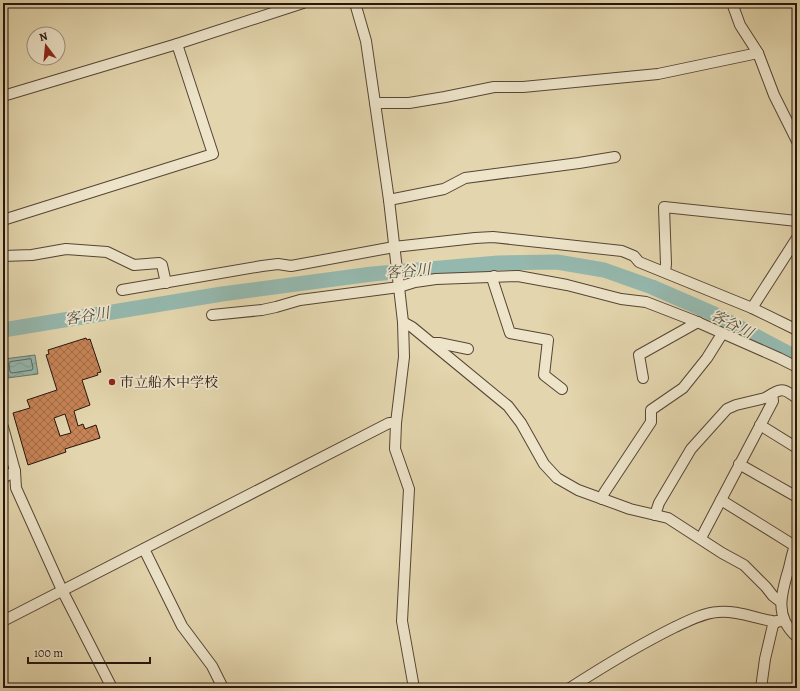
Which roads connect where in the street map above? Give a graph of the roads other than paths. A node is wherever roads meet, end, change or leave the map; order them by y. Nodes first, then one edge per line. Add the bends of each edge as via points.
1 (303, 3) edge
2 (355, 3) edge
3 (732, 3) edge
4 (177, 44) junction
5 (758, 54) junction
6 (3, 96) edge
7 (375, 103) junction
8 (797, 141) edge
9 (615, 157) dead end
10 (389, 200) junction
11 (3, 220) edge
12 (797, 221) edge
13 (797, 239) edge
14 (394, 249) junction
15 (3, 256) edge
16 (665, 272) junction
17 (494, 276) junction
18 (166, 283) junction
19 (398, 285) junction
20 (122, 290) dead end
21 (752, 308) junction
22 (212, 315) dead end
23 (403, 322) junction
24 (698, 322) junction
25 (797, 330) edge
26 (722, 334) junction
27 (432, 344) junction
28 (468, 349) dead end
29 (797, 367) edge
30 (643, 378) dead end
31 (562, 389) dead end
32 (772, 394) junction
33 (797, 398) edge
34 (396, 423) junction
35 (760, 425) junction
36 (3, 427) edge
37 (797, 448) edge
38 (740, 464) junction
39 (15, 471) junction
40 (3, 478) edge
41 (797, 497) edge
42 (602, 499) junction
43 (720, 500) junction
44 (655, 515) junction
45 (700, 538) junction
46 (796, 544) edge
47 (144, 549) junction
48 (62, 590) junction
49 (781, 602) junction
50 (3, 621) edge
51 (780, 621) junction
52 (797, 637) edge
53 (112, 688) edge
54 (223, 688) edge
55 (414, 688) edge
56 (570, 688) edge
57 (760, 688) edge

1 - 4 street
2 - 7 street via 366,41
3 - 5 street via 740,25
4 - 6 street
4 - 11 street via 212,154
5 - 7 street via 658,74 523,87 494,87 409,103
5 - 8 street via 774,95
7 - 10 street
9 - 10 street via 465,178 444,189
10 - 14 street
12 - 16 street via 664,207
13 - 21 street
14 - 16 street via 493,237 622,251 634,256 638,262
14 - 18 street via 291,266 262,266
14 - 19 street
15 - 18 street via 66,250 107,252 134,265 159,263 162,265
16 - 21 street
17 - 19 street via 436,279
17 - 24 street via 518,276 621,299 646,302
17 - 31 street via 493,281 510,333 548,340 544,375
18 - 20 street
19 - 22 street via 300,300 276,308
19 - 23 street
21 - 25 street
23 - 27 street
23 - 34 street via 404,357
24 - 26 street
24 - 30 street via 639,355
26 - 29 street
26 - 42 street via 683,388 651,410 651,422
27 - 28 street
27 - 42 street via 508,406 521,422 544,464 557,478
32 - 33 street via 783,390
32 - 35 street via 773,401
32 - 44 street via 727,409 691,449 659,503
34 - 47 street via 389,423
34 - 55 street via 395,449 409,489 402,621
35 - 37 street
35 - 38 street
36 - 39 street
38 - 41 street
38 - 43 street
39 - 40 street
39 - 48 street via 16,488
42 - 44 street
43 - 45 street
43 - 46 street
44 - 45 street via 668,518
45 - 49 street via 744,565
46 - 49 street via 781,593
47 - 48 street
47 - 54 street via 182,626 212,666
48 - 50 street
48 - 53 street
49 - 51 street
51 - 52 street
51 - 56 street via 772,622 728,612 699,617 634,648
51 - 57 street via 773,625

